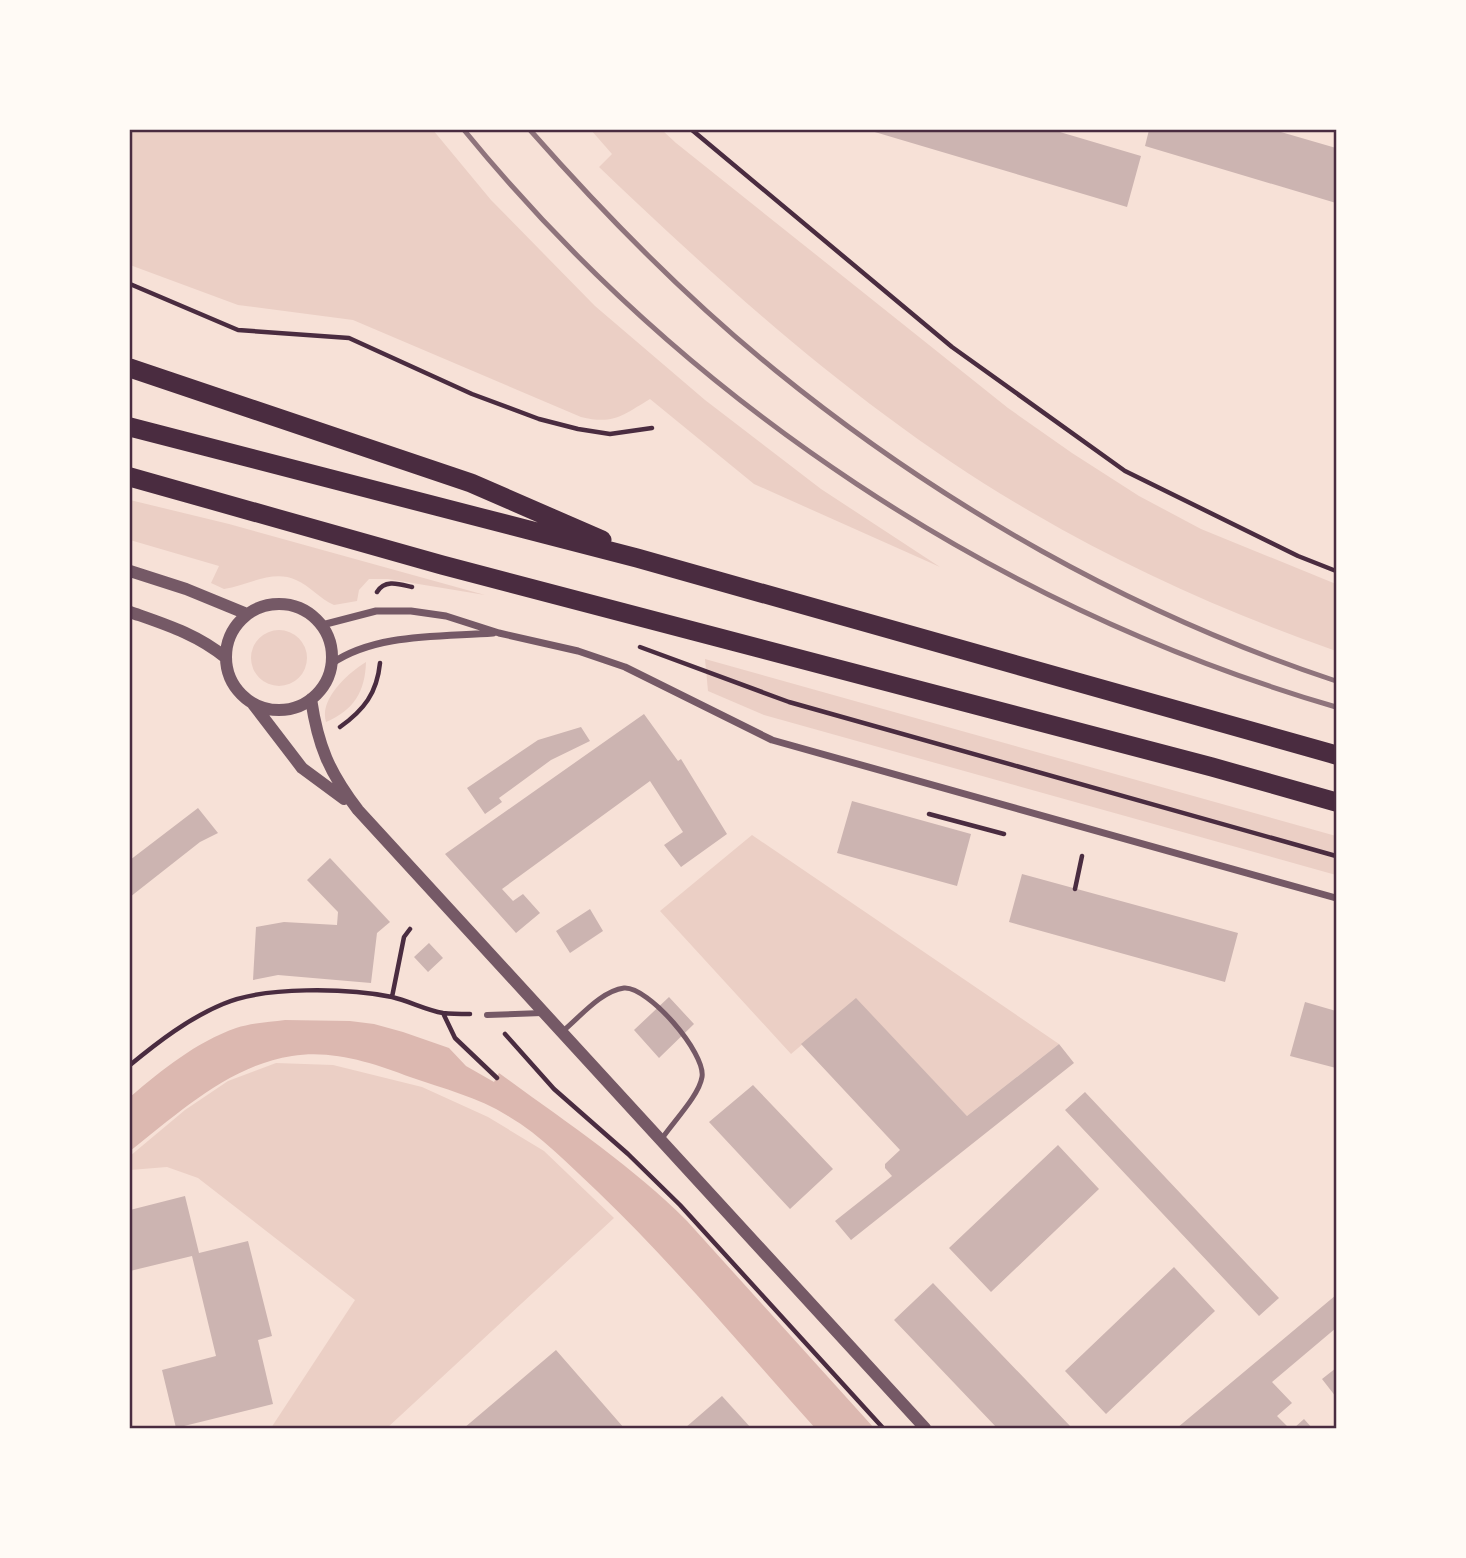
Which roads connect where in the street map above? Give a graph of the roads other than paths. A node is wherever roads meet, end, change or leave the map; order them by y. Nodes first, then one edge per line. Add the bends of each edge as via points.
1 (130, 368) edge
2 (130, 427) edge
3 (130, 477) edge
4 (637, 558) junction
5 (130, 571) edge
6 (130, 612) edge
7 (247, 614) junction
8 (322, 625) junction
9 (499, 633) junction
10 (226, 658) junction
11 (331, 664) junction
12 (311, 699) junction
13 (252, 703) junction
14 (1336, 755) edge
15 (1336, 802) edge
16 (358, 810) junction
17 (1336, 898) edge
18 (544, 1013) junction
19 (487, 1015) road end
20 (562, 1032) junction
21 (660, 1140) junction
22 (925, 1429) edge

1 - 4 highway via 471,483
2 - 4 highway
3 - 15 highway via 442,565
4 - 14 highway
5 - 7 street
6 - 10 street via 187,632
7 - 8 street via 284,604 303,609
7 - 10 street via 232,632
8 - 9 street via 376,611 411,611 446,615
8 - 11 street via 331,644
9 - 11 street via 378,643
9 - 17 street via 625,667 772,740
10 - 13 street via 233,683
11 - 12 street via 325,683
12 - 13 street via 282,710
12 - 16 street via 332,774
13 - 16 street via 302,768
16 - 18 street
18 - 19 street
18 - 20 street
20 - 21 street
20 - 21 lane via 599,1000 624,988 648,998 692,1045 700,1060 699,1087
21 - 22 street

